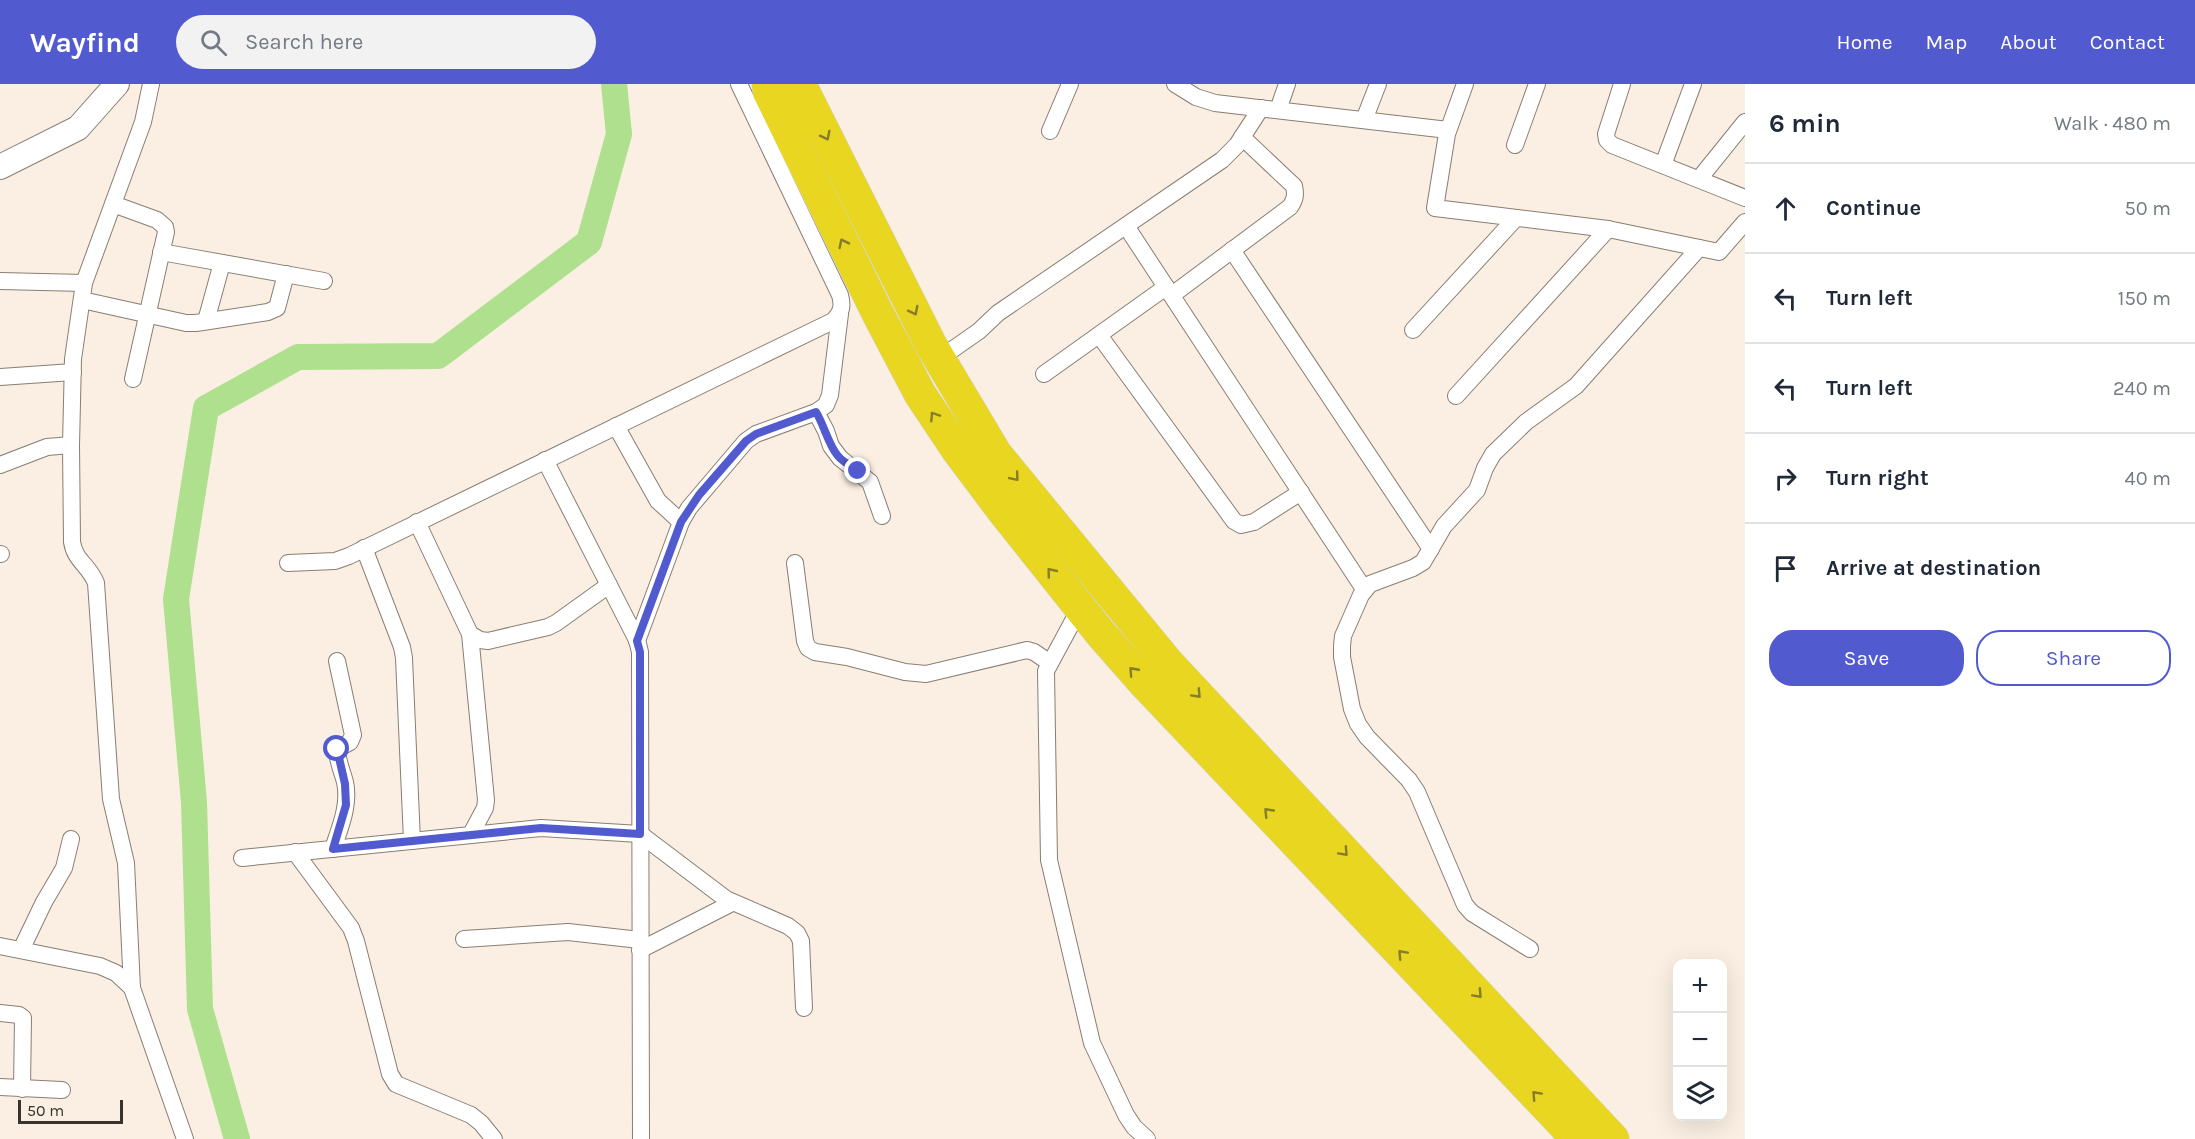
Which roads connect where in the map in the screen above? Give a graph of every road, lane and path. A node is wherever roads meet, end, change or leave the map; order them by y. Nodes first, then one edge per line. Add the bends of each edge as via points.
1 (117, 84) edge
2 (151, 84) edge
3 (739, 84) edge
4 (768, 84) edge
5 (800, 84) edge
6 (1070, 84) edge
7 (1174, 84) edge
8 (1287, 84) edge
9 (1378, 84) edge
10 (1465, 84) edge
11 (1537, 84) edge
12 (1622, 84) edge
13 (1693, 84) edge
14 (1198, 90) edge
15 (1261, 108) junction
16 (1278, 110) junction
17 (1364, 120) junction
18 (1745, 122) edge
19 (1448, 130) junction
20 (1050, 131) dead end
21 (1242, 137) junction
22 (1515, 145) dead end
23 (1663, 165) junction
24 (0, 167) edge
25 (1699, 179) junction
26 (1745, 198) edge
27 (112, 204) junction
28 (1516, 218) junction
29 (1745, 222) edge
30 (1126, 226) junction
31 (1608, 229) junction
32 (1699, 248) junction
33 (1232, 250) junction
34 (161, 252) junction
35 (222, 263) junction
36 (286, 274) junction
37 (0, 281) edge
38 (324, 281) dead end
39 (84, 283) junction
40 (1169, 291) junction
41 (82, 300) junction
42 (148, 313) junction
43 (840, 314) junction
44 (206, 321) junction
45 (1413, 330) dead end
46 (1099, 335) junction
47 (939, 359) junction
48 (73, 372) junction
49 (1044, 374) dead end
50 (0, 377) edge
51 (133, 379) dead end
52 (1456, 396) dead end
53 (816, 412) junction
54 (615, 426) junction
55 (71, 445) junction
56 (545, 460) junction
57 (0, 465) edge
58 (1301, 492) junction
59 (882, 516) dead end
60 (417, 522) junction
61 (681, 522) junction
62 (364, 548) junction
63 (1431, 549) junction
64 (288, 563) dead end
65 (795, 563) dead end
66 (609, 585) junction
67 (1364, 589) junction
68 (1080, 608) junction
69 (470, 634) junction
70 (637, 641) junction
71 (337, 661) dead end
72 (1050, 663) junction
73 (471, 834) junction
74 (640, 834) junction
75 (71, 839) dead end
76 (412, 841) junction
77 (333, 849) junction
78 (295, 852) junction
79 (242, 858) dead end
80 (732, 903) junction
81 (464, 939) dead end
82 (640, 945) junction
83 (0, 946) edge
84 (1530, 949) dead end
85 (21, 950) junction
86 (132, 988) junction
87 (804, 1008) dead end
88 (0, 1013) edge
89 (0, 1088) edge
90 (21, 1089) junction
91 (62, 1090) dead end
92 (185, 1139) edge
93 (494, 1139) edge
94 (641, 1139) edge
95 (1147, 1139) edge
96 (1575, 1139) edge
97 (1613, 1139) edge

1 - 24 main road via 78,128
2 - 27 street via 143,122
3 - 43 street via 840,295
68 -> 4 highway via 996,502 920,394
5 -> 47 highway
6 - 20 street
7 - 14 street
8 - 16 street
9 - 17 street
10 - 19 street
11 - 22 street
12 - 23 street via 1605,134 1607,140
13 - 23 street
14 - 15 street via 1215,103
15 - 16 street
15 - 21 street
16 - 17 street
17 - 19 street
18 - 25 street
19 - 28 street via 1435,208
21 - 30 street via 1222,160
21 - 33 street via 1294,186 1296,193 1290,207
23 - 25 street
25 - 26 street
27 - 34 street via 162,223 166,232
27 - 39 street
28 - 31 street
28 - 45 street
29 - 32 street via 1719,252
30 - 40 street
30 - 47 street via 998,313
31 - 32 street
31 - 52 street
32 - 63 street via 1576,386 1526,422 1493,453 1477,490 1444,526
33 - 40 street
33 - 63 street
34 - 35 street
34 - 42 street
35 - 36 street
35 - 44 street
36 - 38 street
36 - 44 street via 278,308
37 - 39 street
39 - 41 street
40 - 46 street
40 - 58 street
41 - 42 street
41 - 48 street
42 - 44 street via 186,323
42 - 51 street
43 - 53 street via 830,395 826,405
43 - 54 street via 833,321
46 - 49 street
46 - 58 street via 1234,521 1241,525 1254,522
47 -> 97 highway via 996,454 1168,663
48 - 50 street
48 - 55 street
53 - 59 street via 840,458 870,482
53 - 61 street via 746,441
54 - 56 street
54 - 61 street via 658,501
55 - 57 street via 46,447
55 - 86 street via 73,553 92,571 96,583 111,799 126,863
56 - 60 street
56 - 66 street
58 - 67 street
60 - 62 street
60 - 69 street
61 - 70 street
62 - 64 street via 335,561
62 - 76 street via 404,658
63 - 67 street via 1419,566
65 - 72 street via 805,641 815,652 926,674 1027,650
66 - 69 street via 548,627 488,641
66 - 70 street
67 - 84 street via 1342,646 1358,724 1417,792 1465,905
68 - 72 street
96 -> 68 highway via 1145,684
69 - 73 street via 486,800
70 - 74 street
71 - 77 street via 353,735 350,742 337,749 346,805
72 - 95 street via 1045,681 1051,870 1092,1043 1126,1115
73 - 74 street via 541,828
73 - 76 street
74 - 80 street
74 - 82 street
75 - 85 street via 64,868
76 - 77 street
77 - 78 street
78 - 79 street
78 - 93 street via 351,928 396,1084 471,1115
80 - 82 street
80 - 87 street via 797,933 801,941
81 - 82 street via 568,932
82 - 94 street
83 - 85 street
85 - 86 street via 100,966 116,973
86 - 92 street
88 - 90 street via 22,1018
89 - 90 street
90 - 91 street

